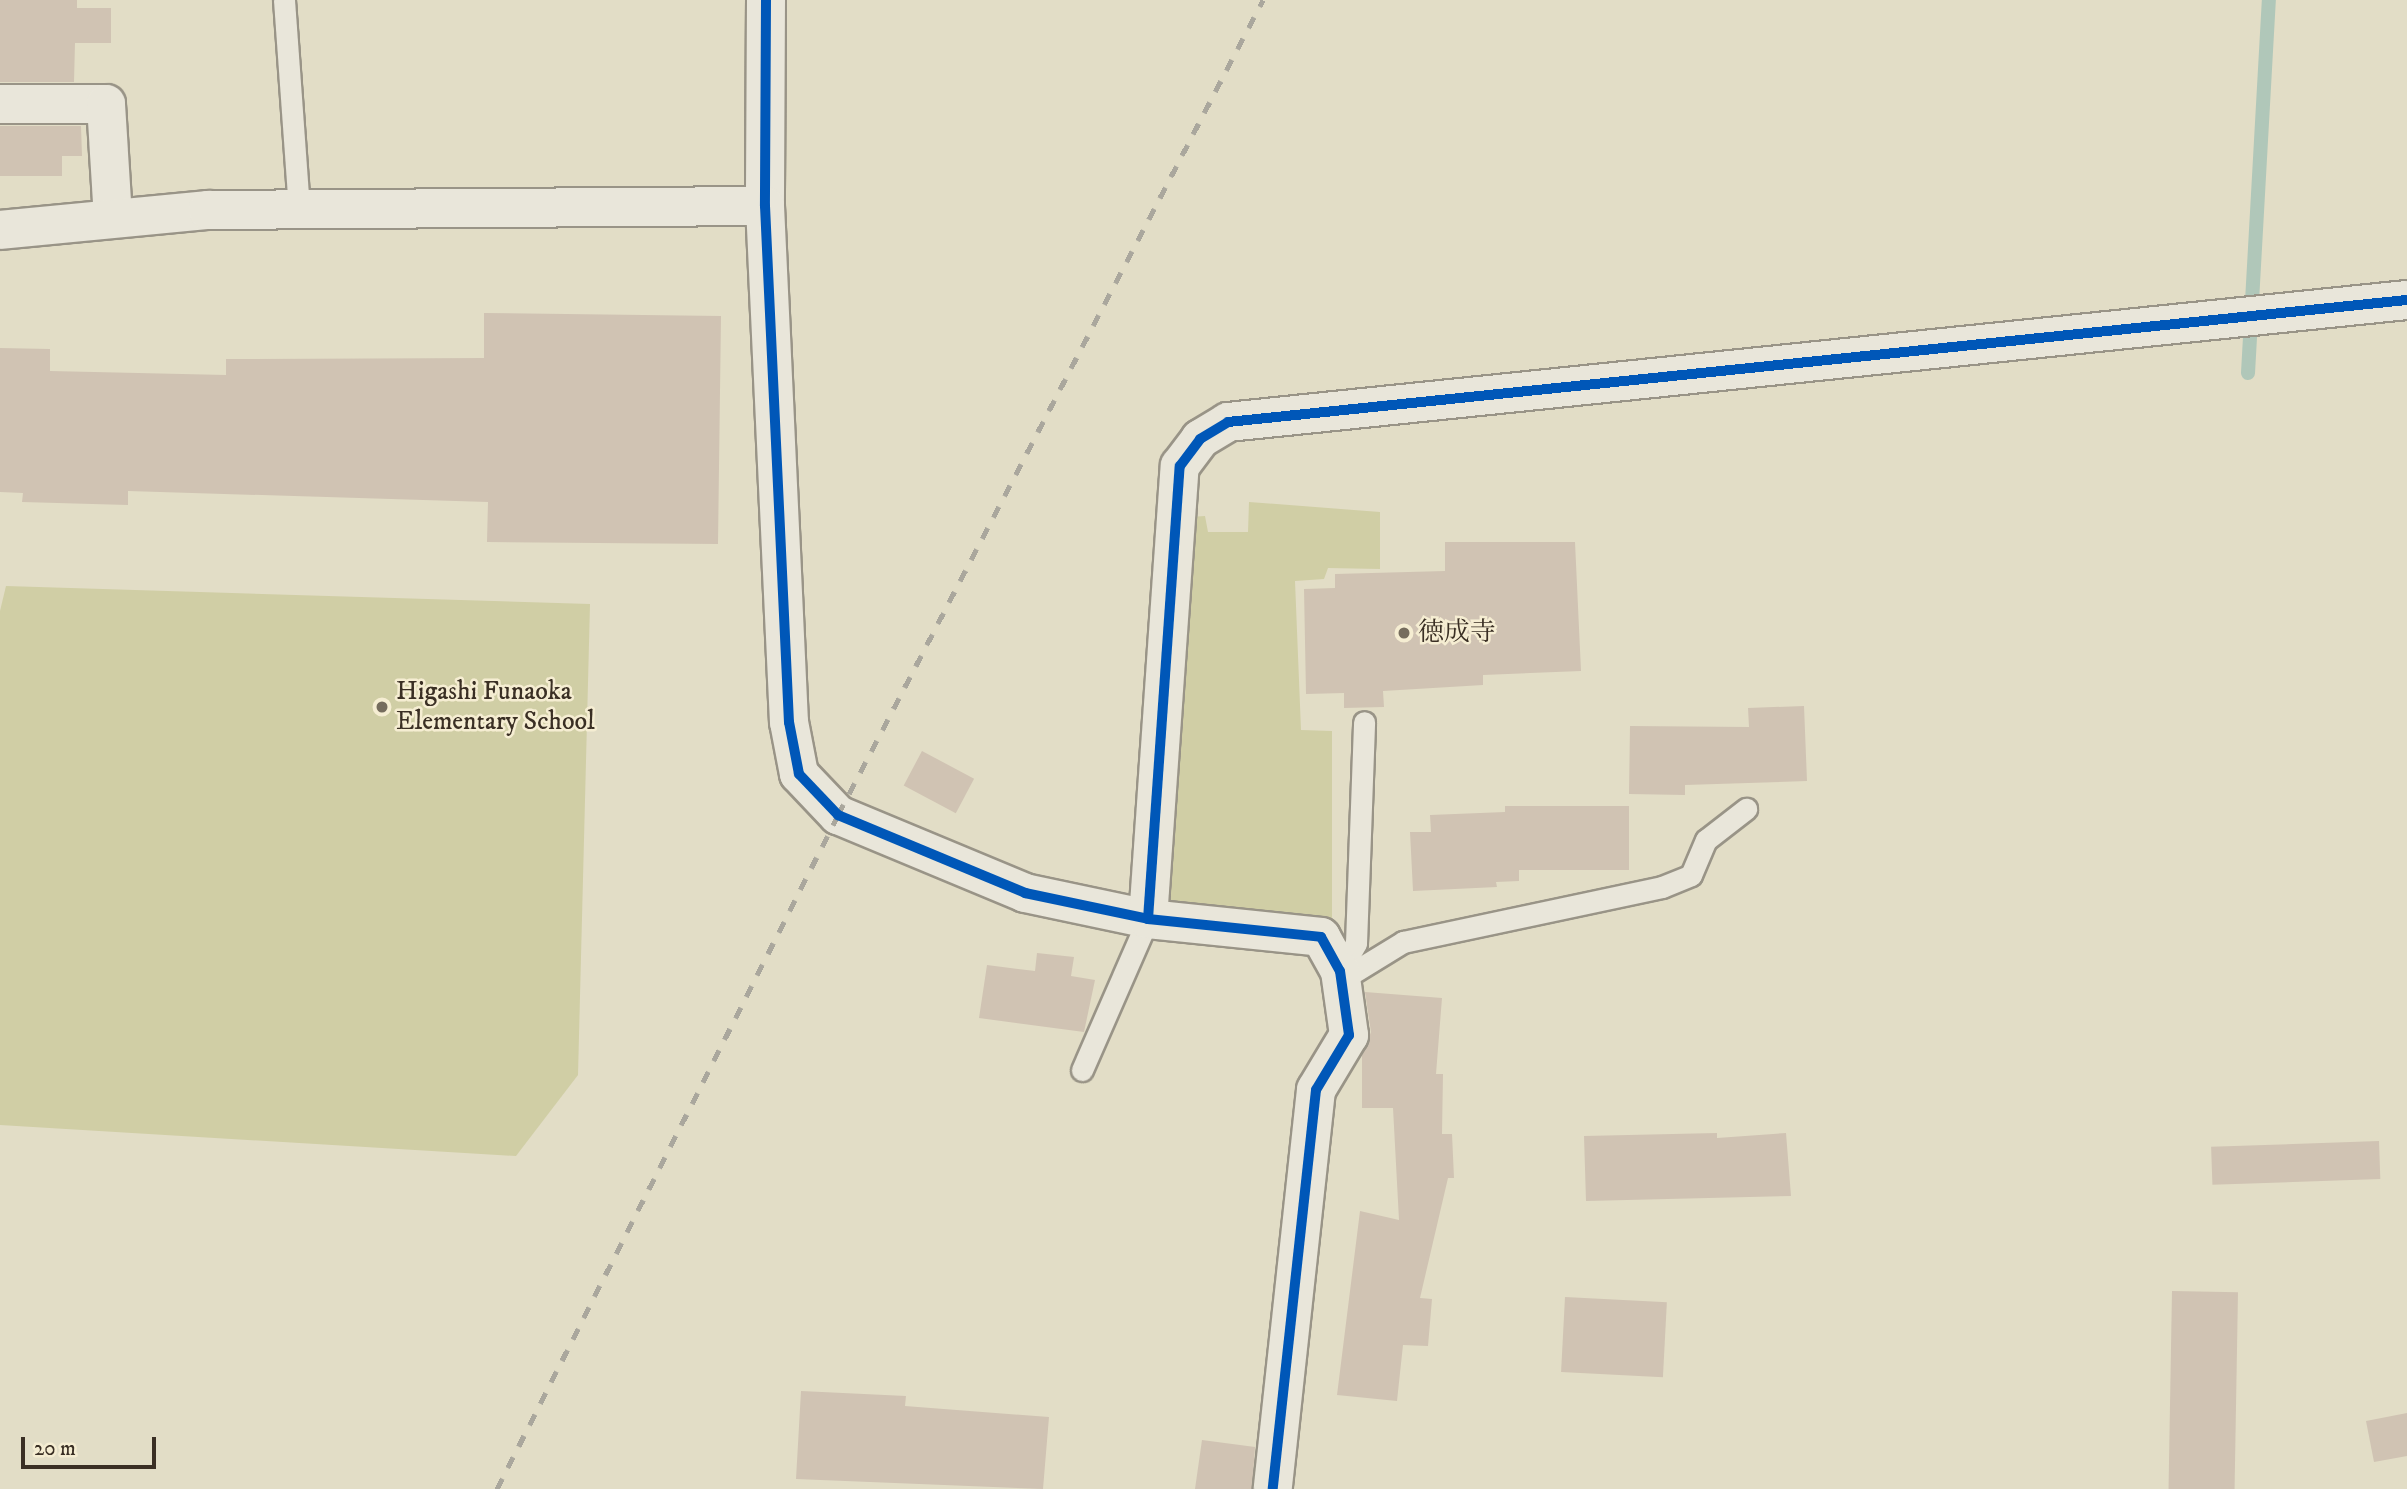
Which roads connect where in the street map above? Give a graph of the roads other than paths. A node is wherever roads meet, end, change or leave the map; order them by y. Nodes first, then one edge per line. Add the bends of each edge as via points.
1 (284, 0) edge
2 (766, 0) edge
3 (0, 104) edge
4 (765, 206) junction
5 (299, 209) junction
6 (113, 217) junction
7 (0, 230) edge
8 (2407, 300) edge
9 (1364, 722) dead end
10 (1746, 809) dead end
11 (1148, 919) junction
12 (1340, 976) junction
13 (1082, 1070) dead end
14 (1273, 1489) edge

1 - 5 lane
2 - 4 street
3 - 6 street via 106,104
4 - 5 street
4 - 11 street via 789,722 799,774 838,815 1025,893
5 - 6 street
6 - 7 street
8 - 11 street via 1228,422 1200,439 1180,467
9 - 12 lane via 1356,943
10 - 12 lane via 1706,840 1691,875 1662,887 1403,943
11 - 12 street via 1321,937
11 - 13 lane
12 - 14 street via 1349,1035 1316,1090

